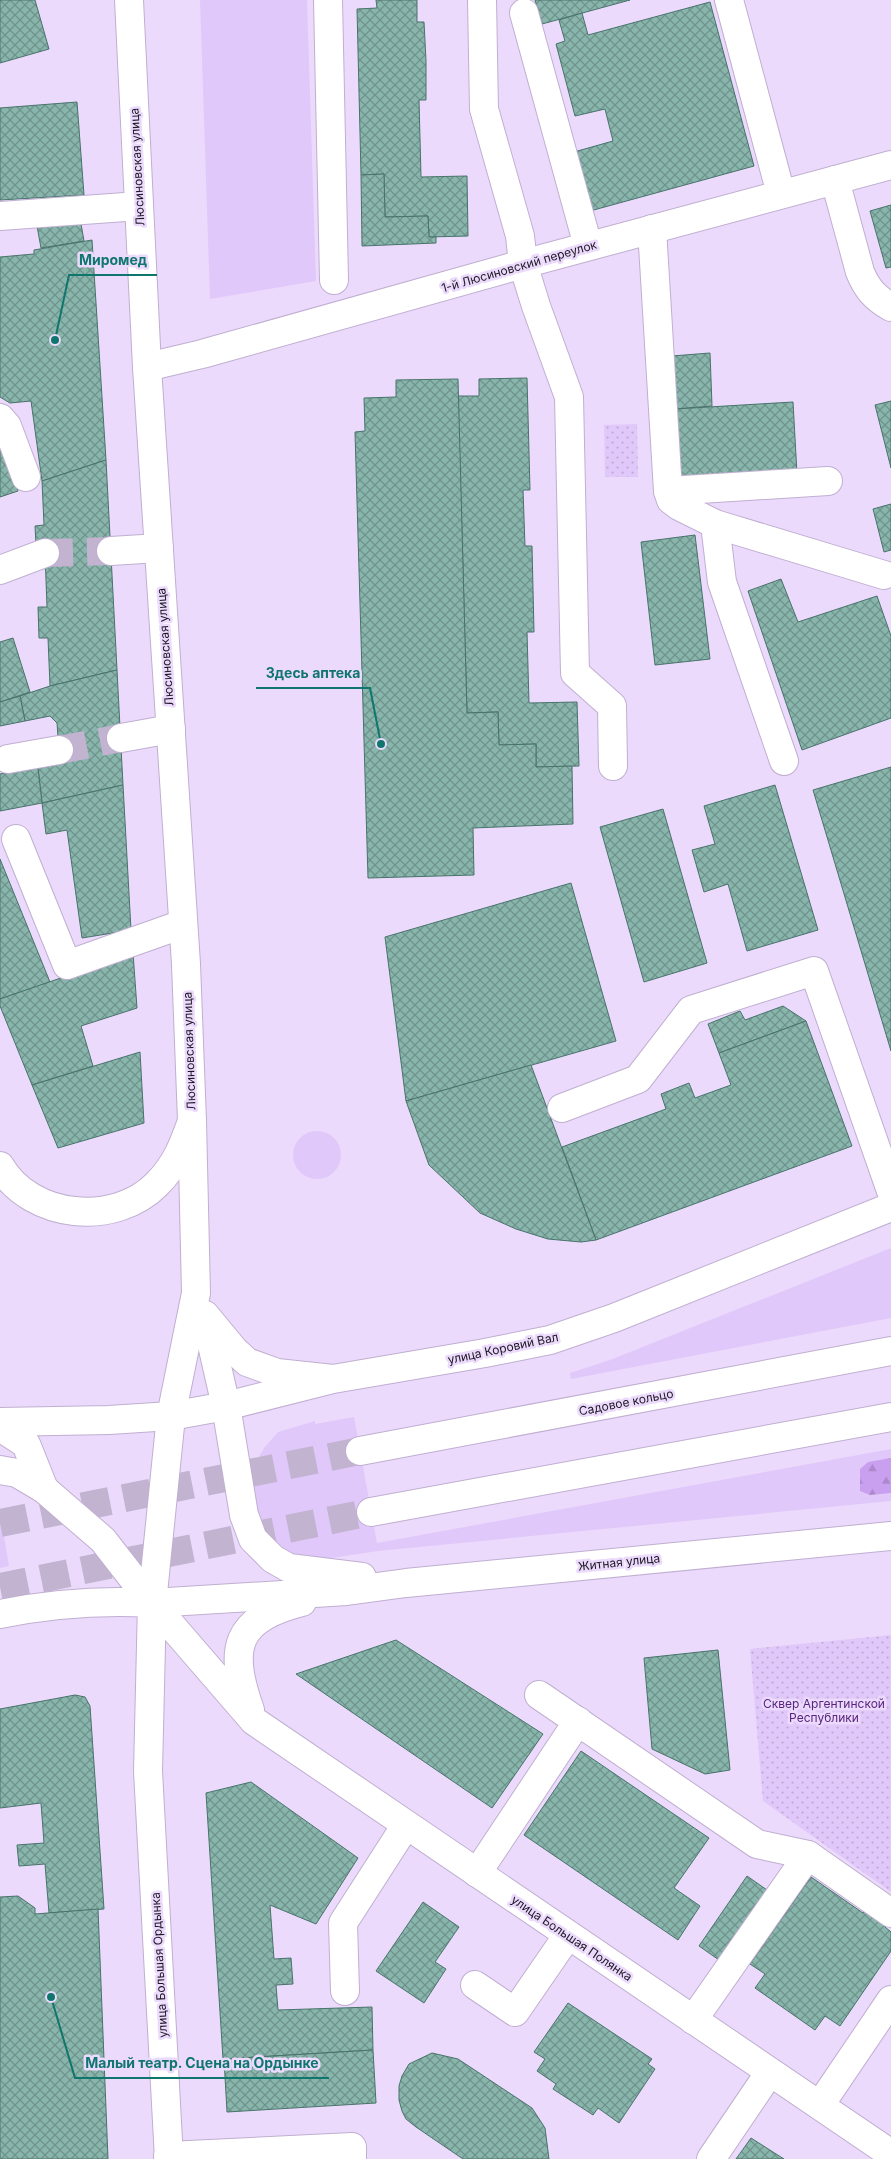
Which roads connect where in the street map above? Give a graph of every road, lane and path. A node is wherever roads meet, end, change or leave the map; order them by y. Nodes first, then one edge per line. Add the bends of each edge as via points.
1 (129, 0) edge
2 (328, 0) edge
3 (482, 0) edge
4 (729, 0) edge
5 (524, 12) dead end
6 (891, 164) edge
7 (835, 180) junction
8 (781, 194) junction
9 (139, 206) junction
10 (0, 216) edge
11 (652, 229) junction
12 (588, 246) junction
13 (523, 264) junction
14 (334, 280) dead end
15 (891, 307) edge
16 (147, 367) junction
17 (0, 418) edge
18 (26, 477) dead end
19 (828, 481) dead end
20 (668, 490) junction
21 (715, 524) junction
22 (159, 548) junction
23 (110, 551) tunnel mouth
24 (45, 553) tunnel mouth
25 (0, 570) edge
26 (884, 575) dead end
27 (171, 729) junction
28 (121, 738) tunnel mouth
29 (59, 750) tunnel mouth
30 (8, 759) dead end
31 (784, 761) dead end
32 (613, 766) dead end
33 (16, 839) dead end
34 (183, 924) junction
35 (562, 1108) dead end
36 (192, 1121) junction
37 (0, 1166) edge
38 (891, 1191) edge
39 (891, 1207) edge
40 (200, 1304) junction
41 (891, 1351) edge
42 (333, 1379) junction
43 (226, 1406) junction
44 (172, 1416) junction
45 (891, 1417) edge
46 (0, 1422) edge
47 (0, 1427) edge
48 (360, 1451) tunnel mouth
49 (0, 1470) edge
50 (44, 1489) junction
51 (371, 1512) tunnel mouth
52 (891, 1536) edge
53 (406, 1583) junction
54 (347, 1590) junction
55 (152, 1604) junction
56 (0, 1614) edge
57 (539, 1695) dead end
58 (254, 1721) junction
59 (578, 1721) junction
60 (406, 1824) junction
61 (808, 1855) junction
62 (476, 1873) junction
63 (891, 1913) edge
64 (568, 1935) junction
65 (475, 1985) dead end
66 (345, 1991) dead end
67 (891, 2000) edge
68 (693, 2020) junction
69 (770, 2072) junction
70 (820, 2105) junction
71 (891, 2154) edge
72 (168, 2158) edge
73 (352, 2159) edge
74 (711, 2159) edge

1 - 9 main road, Люсиновская улица
2 - 14 main road
3 - 13 main road via 484,109 520,236
4 - 8 main road
5 - 12 main road
6 - 7 main road, 1-й Люсиновский переулок
7 - 8 main road, 1-й Люсиновский переулок
7 - 15 main road via 866,287
8 - 11 main road, 1-й Люсиновский переулок
9 - 10 main road
9 - 16 main road, Люсиновская улица
11 - 12 main road, 1-й Люсиновский переулок
11 - 20 main road
12 - 13 main road, 1-й Люсиновский переулок
13 - 16 main road, 1-й Люсиновский переулок
13 - 32 main road via 569,397 575,673 612,706
16 - 22 main road, Люсиновская улица
17 - 18 main road via 7,426
19 - 20 main road
20 - 21 main road via 678,506
21 - 26 main road
21 - 31 main road via 722,582
22 - 23 main road
22 - 27 main road, Люсиновская улица
24 - 25 main road
27 - 28 main road
27 - 34 main road, Люсиновская улица
29 - 30 main road
33 - 34 main road via 67,965
34 - 36 main road, Люсиновская улица
35 - 38 main road via 638,1080 691,1010 814,971
36 - 37 main road via 176,1162 157,1185 120,1207 83,1212 41,1202 22,1191
36 - 40 main road, Люсиновская улица
39 - 42 main road, улица Коровий Вал via 614,1318 550,1340
40 - 42 main road, улица Коровий Вал via 234,1350 247,1362 277,1373
40 - 43 main road
40 - 44 main road, улица Большая Ордынка
41 - 48 main road, Садовое кольцо
42 - 43 main road
43 - 44 main road
43 - 53 main road via 244,1515 253,1539 262,1550 289,1568
44 - 46 main road
44 - 55 main road, улица Большая Ордынка
45 - 51 main road
47 - 50 main road via 26,1444
49 - 50 main road, улица Большая Полянка via 17,1473
50 - 55 main road, улица Большая Полянка via 103,1540
52 - 53 main road, Житная улица
53 - 54 main road, Житная улица
54 - 55 main road
54 - 58 main road via 281,1607 252,1625 240,1642 238,1659 241,1685
55 - 56 main road via 66,1604
55 - 58 main road, улица Большая Полянка
55 - 72 main road, улица Большая Ордынка via 148,1771
57 - 59 main road
58 - 60 main road, улица Большая Полянка
59 - 61 main road via 757,1844
59 - 62 main road
60 - 62 main road, улица Большая Полянка
60 - 66 main road via 343,1923
61 - 63 main road
61 - 68 main road
62 - 64 main road, улица Большая Полянка
64 - 65 main road via 523,2018
64 - 68 main road, улица Большая Полянка
67 - 70 main road
68 - 69 main road, улица Большая Полянка
69 - 70 main road, улица Большая Полянка
69 - 74 main road
70 - 71 main road, улица Большая Полянка
72 - 73 main road via 352,2147

